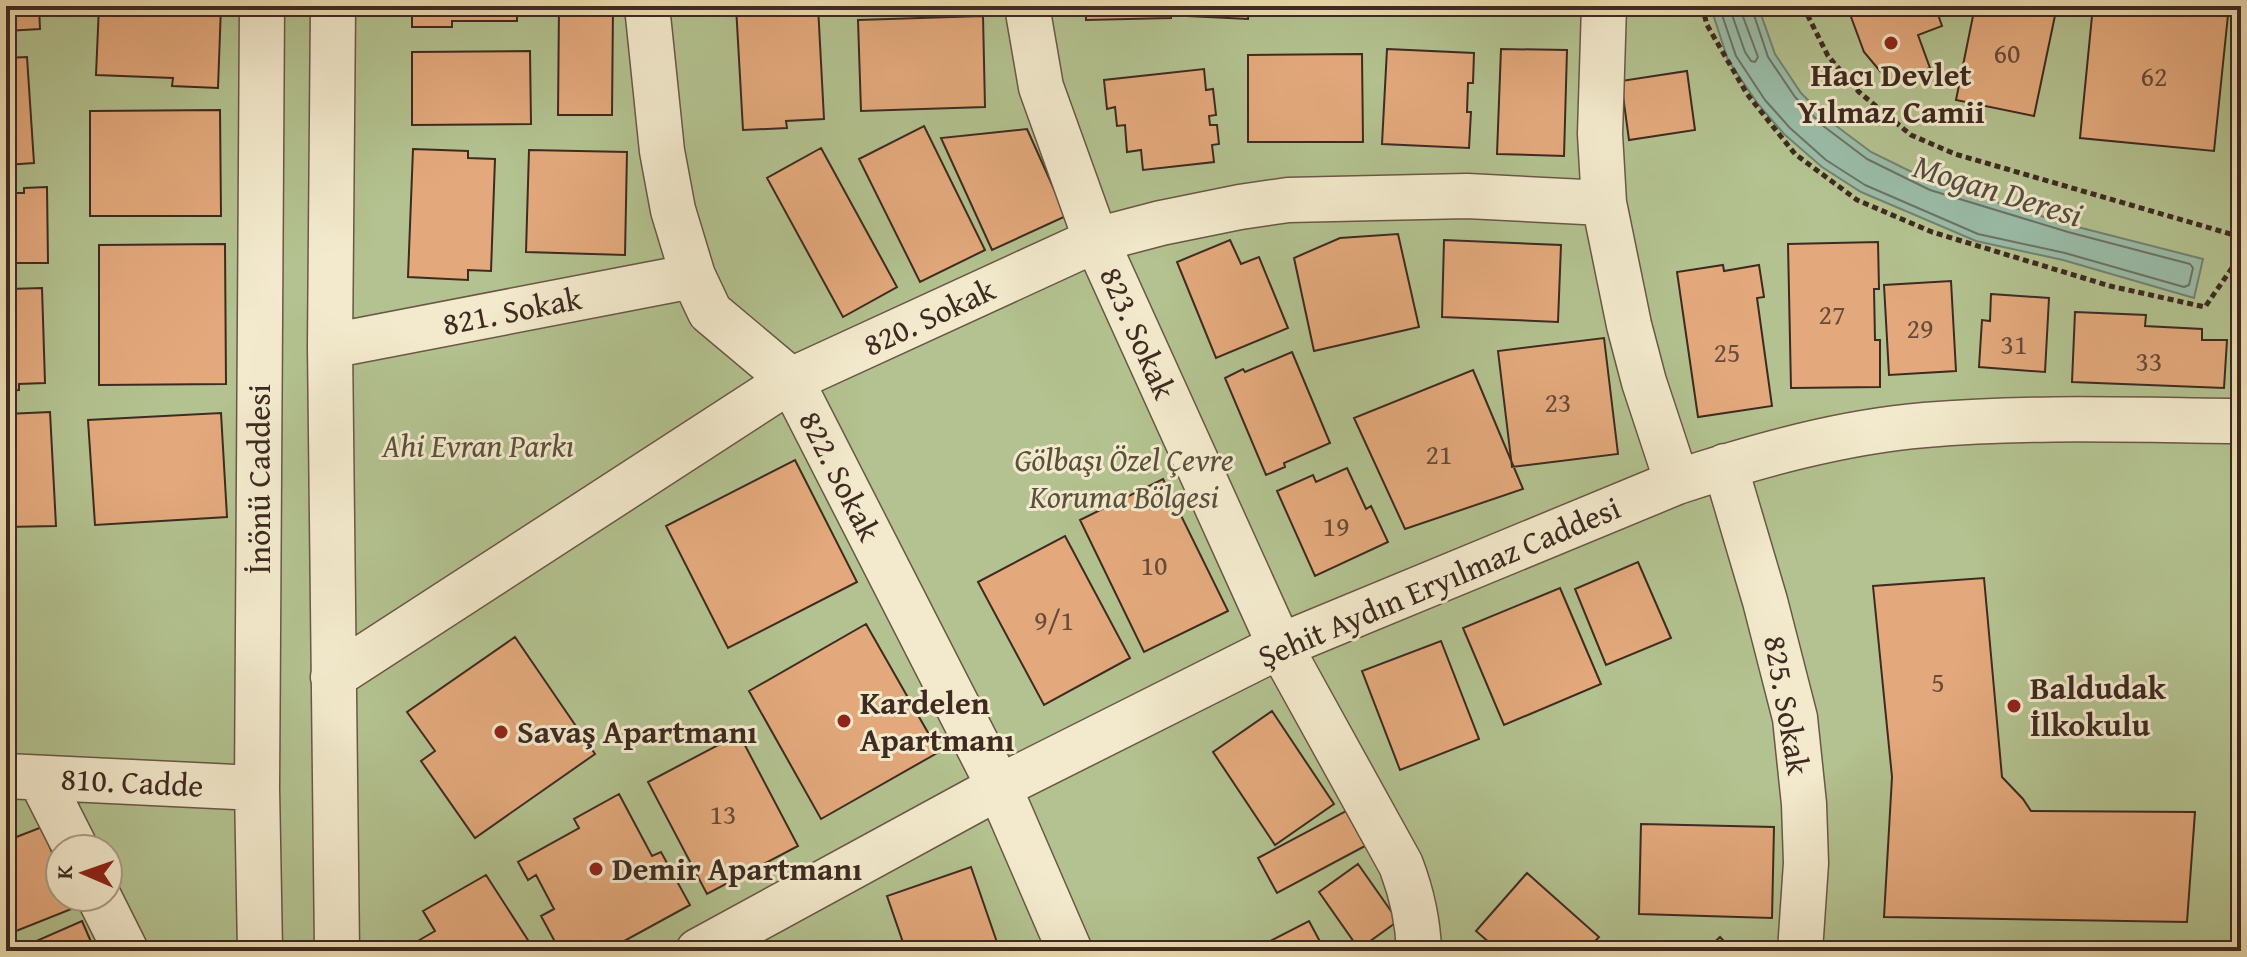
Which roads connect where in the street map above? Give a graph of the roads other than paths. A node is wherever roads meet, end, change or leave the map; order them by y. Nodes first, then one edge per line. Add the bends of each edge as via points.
1 (262, 6) edge
2 (333, 6) edge
3 (647, 6) edge
4 (1027, 6) edge
5 (1604, 6) edge
6 (1604, 203) junction
7 (1096, 240) junction
8 (693, 276) junction
9 (330, 346) junction
10 (791, 380) junction
11 (2241, 421) edge
12 (1725, 466) junction
13 (1677, 482) junction
14 (1280, 646) junction
15 (333, 677) junction
16 (23, 777) edge
17 (999, 787) junction
18 (257, 788) junction
19 (64, 833) edge
20 (107, 913) edge
21 (126, 951) edge
22 (260, 951) edge
23 (337, 951) edge
24 (698, 951) edge
25 (1070, 951) edge
26 (1419, 951) edge
27 (1800, 951) edge

1 - 18 street, İnönü Caddesi
2 - 9 street
3 - 8 street, 822. Sokak via 662,151
4 - 7 street, 823. Sokak via 1041,87
5 - 6 street
6 - 7 street, 820. Sokak via 1467,196 1288,200
6 - 13 street via 1629,325
7 - 10 street, 820. Sokak
7 - 14 street, 823. Sokak
8 - 9 street, 821. Sokak
8 - 10 street, 822. Sokak via 710,312
9 - 15 street
10 - 15 street, 820. Sokak
10 - 17 street, 822. Sokak
11 - 12 street, Şehit Aydın Eryılmaz Caddesi via 2057,419 1923,425
12 - 13 street, Şehit Aydın Eryılmaz Caddesi
12 - 27 street, 825. Sokak via 1795,718 1806,863
13 - 14 street, Şehit Aydın Eryılmaz Caddesi
14 - 17 street, Şehit Aydın Eryılmaz Caddesi
14 - 26 street, 823. Sokak via 1401,865 1414,900
15 - 23 street
16 - 18 street, 810. Cadde
16 - 19 street
17 - 24 street, Şehit Aydın Eryılmaz Caddesi
17 - 25 street, 822. Sokak
18 - 22 street, İnönü Caddesi
20 - 21 street

